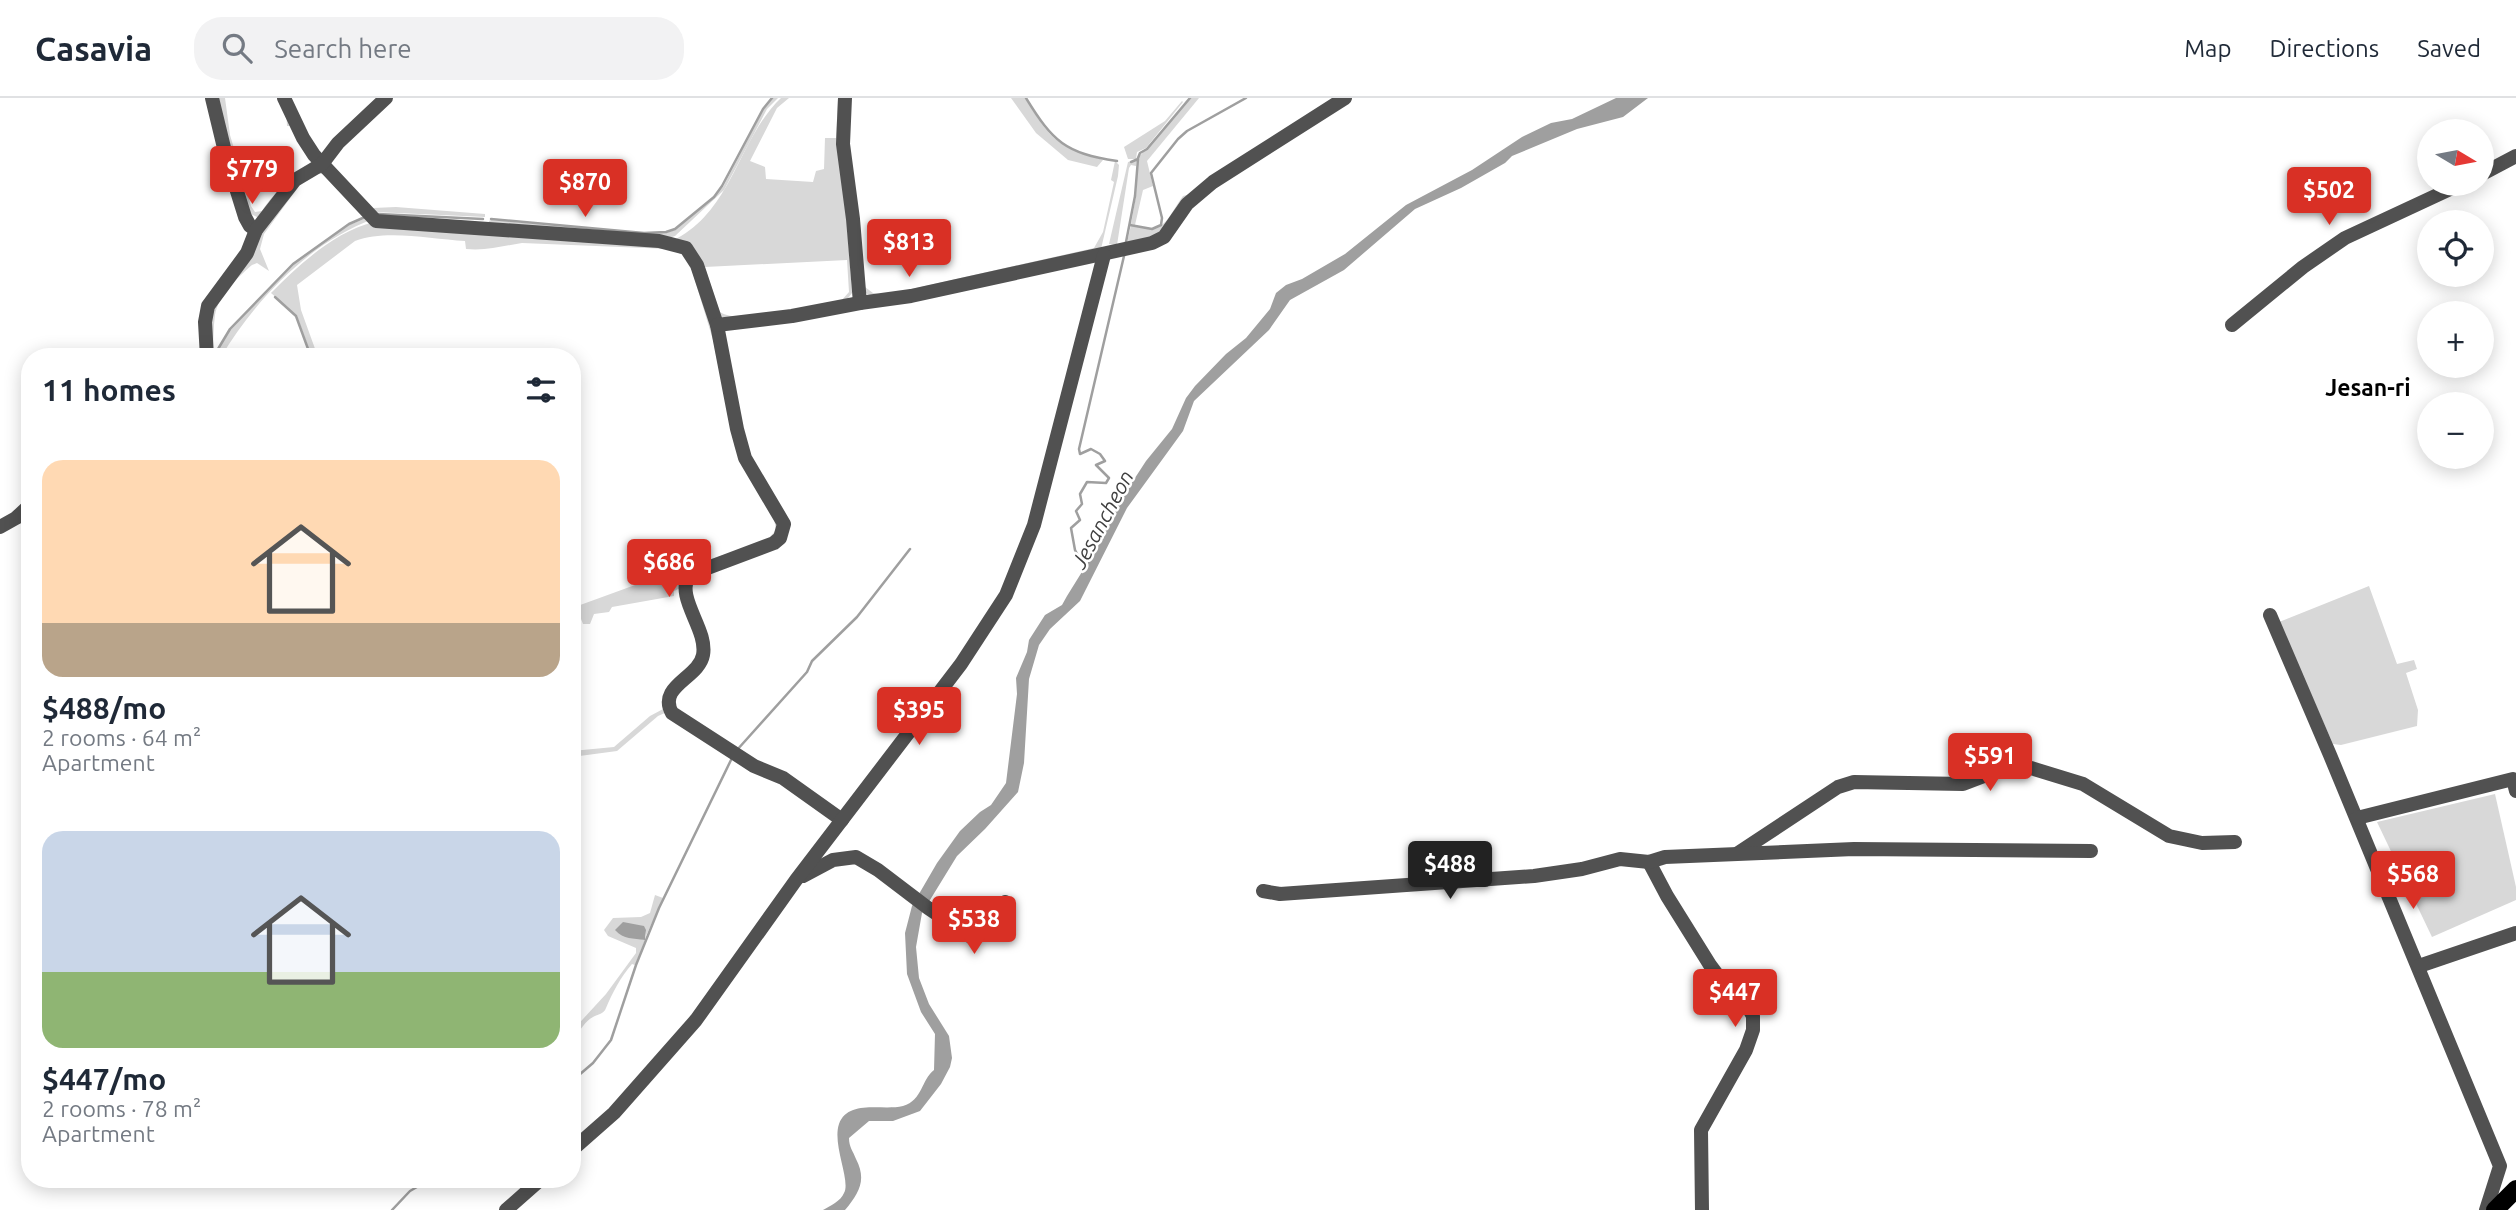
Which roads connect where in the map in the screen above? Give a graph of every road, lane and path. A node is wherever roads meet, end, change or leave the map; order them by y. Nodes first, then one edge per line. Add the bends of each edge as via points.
1 (212, 98) edge
2 (284, 98) edge
3 (386, 98) edge
4 (845, 98) edge
5 (1345, 98) edge
6 (2516, 156) edge
7 (321, 164) junction
8 (2494, 168) edge
9 (2435, 196) edge
10 (256, 230) junction
11 (1104, 255) junction
12 (860, 303) junction
13 (717, 325) junction
14 (2232, 325) dead end
15 (206, 348) edge
16 (21, 513) edge
17 (0, 527) edge
18 (2270, 615) dead end
19 (2516, 791) edge
20 (2357, 818) junction
21 (842, 820) junction
22 (2235, 842) dead end
23 (2091, 851) dead end
24 (1737, 854) junction
25 (1649, 862) junction
26 (796, 880) junction
27 (1263, 891) dead end
28 (1005, 902) dead end
29 (2516, 933) edge
30 (2419, 967) junction
31 (581, 1142) edge
32 (531, 1188) edge
33 (2516, 1189) edge
34 (506, 1210) edge
35 (1702, 1210) edge
36 (2486, 1210) edge
37 (2495, 1210) edge

1 - 10 street via 241,204
2 - 7 street
3 - 7 street
4 - 12 street via 843,144
5 - 11 street via 1213,182 1187,204 1164,237
6 - 8 street
7 - 10 street via 295,180
7 - 13 street via 376,220 679,245 697,265
9 - 14 street via 2345,238
10 - 15 street via 247,253 208,306
11 - 12 street
11 - 21 street via 1034,524 1006,595 961,664
12 - 13 street
13 - 21 street via 741,444 782,518 783,530 774,544 689,575 685,586 702,638 703,656 694,673 669,695 669,707 731,753 783,778
16 - 17 street
18 - 20 street
19 - 20 street via 2513,779
20 - 30 street
21 - 26 street
22 - 24 street via 2202,843 2169,836 2083,784 2018,767 1963,784 1854,782 1838,787
23 - 24 street via 1895,849
24 - 25 street via 1665,857
25 - 27 street via 1620,859 1557,873 1459,883 1280,894
25 - 35 street via 1710,965 1753,1016 1746,1050 1701,1130
26 - 28 street via 832,860 856,857 974,939 988,930
26 - 31 street via 696,1020 614,1113
29 - 30 street
30 - 36 street via 2500,1166
32 - 34 street
33 - 37 main road

